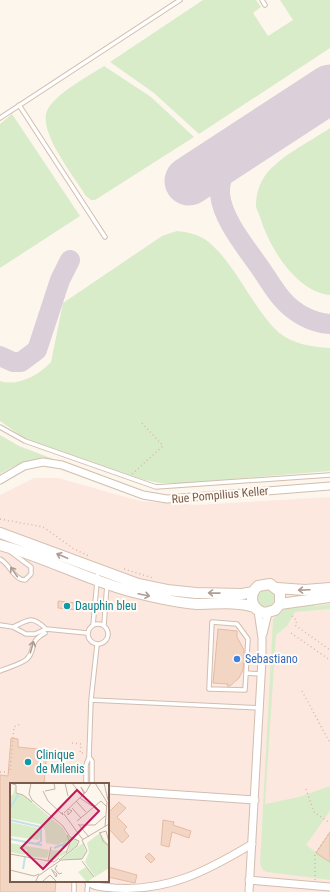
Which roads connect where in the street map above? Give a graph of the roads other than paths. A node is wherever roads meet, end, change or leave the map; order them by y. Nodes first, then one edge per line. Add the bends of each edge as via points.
1 (180, 0) edge
2 (262, 0) edge
3 (265, 4) dead end
4 (19, 105) junction
5 (0, 118) edge
6 (105, 237) dead end
7 (0, 426) edge
8 (330, 475) edge
9 (0, 480) edge
10 (330, 486) edge
11 (0, 533) edge
12 (1, 545) edge
13 (0, 559) edge
14 (103, 572) junction
15 (102, 583) junction
16 (277, 588) junction
17 (330, 588) edge
18 (253, 592) junction
19 (330, 597) edge
20 (280, 604) junction
21 (260, 610) junction
22 (0, 625) edge
23 (93, 625) junction
24 (104, 625) junction
25 (13, 627) junction
26 (48, 629) junction
27 (87, 633) junction
28 (97, 645) junction
29 (0, 671) edge
30 (246, 673) junction
31 (261, 674) junction
32 (91, 700) junction
33 (260, 708) junction
34 (89, 755) junction
35 (86, 783) edge
36 (92, 783) edge
37 (109, 790) edge
38 (255, 800) junction
39 (252, 844) junction
40 (249, 880) junction
41 (88, 882) edge
42 (90, 882) edge
43 (330, 887) edge
44 (87, 892) edge
45 (249, 892) edge

1 - 4 lane
2 - 3 lane
4 - 5 lane
4 - 6 lane
7 - 8 lane via 25,441 150,487
9 - 10 street, Rue Pompilius Keller via 24,466 43,462 62,465 143,495 167,499
14 -> 11 main road
12 -> 13 lane via 28,564 32,570 31,574 25,580 20,579 10,566
12 - 15 main road
14 - 15 lane
14 - 15 lane
18 -> 14 main road via 196,593 167,590 138,584
15 -> 21 main road via 166,600 196,604 242,604
15 - 23 lane
15 - 24 lane
17 -> 16 main road
16 - 18 main road via 270,584 262,584
16 - 20 main road via 281,596
18 - 21 main road via 251,600
19 - 20 main road
20 - 21 main road via 275,610
21 - 31 street
22 - 25 lane
23 - 24 lane
23 - 27 lane
24 - 28 lane via 108,632 107,640
25 - 26 lane via 31,634
25 - 26 lane via 35,620
26 - 27 lane
29 -> 26 lane via 26,660 34,641
27 - 28 lane via 90,641
28 - 32 lane
30 - 30 lane via 248,639 236,624 212,622 209,689 245,690
30 - 31 lane
31 - 33 street
32 - 33 lane
32 - 34 lane
33 - 38 street
34 - 35 lane
34 - 36 lane via 92,761
37 - 38 street
38 - 39 street
39 - 40 street
39 - 42 street via 199,874 166,885 135,890 97,887
40 - 43 street
40 - 45 street
41 - 44 lane

